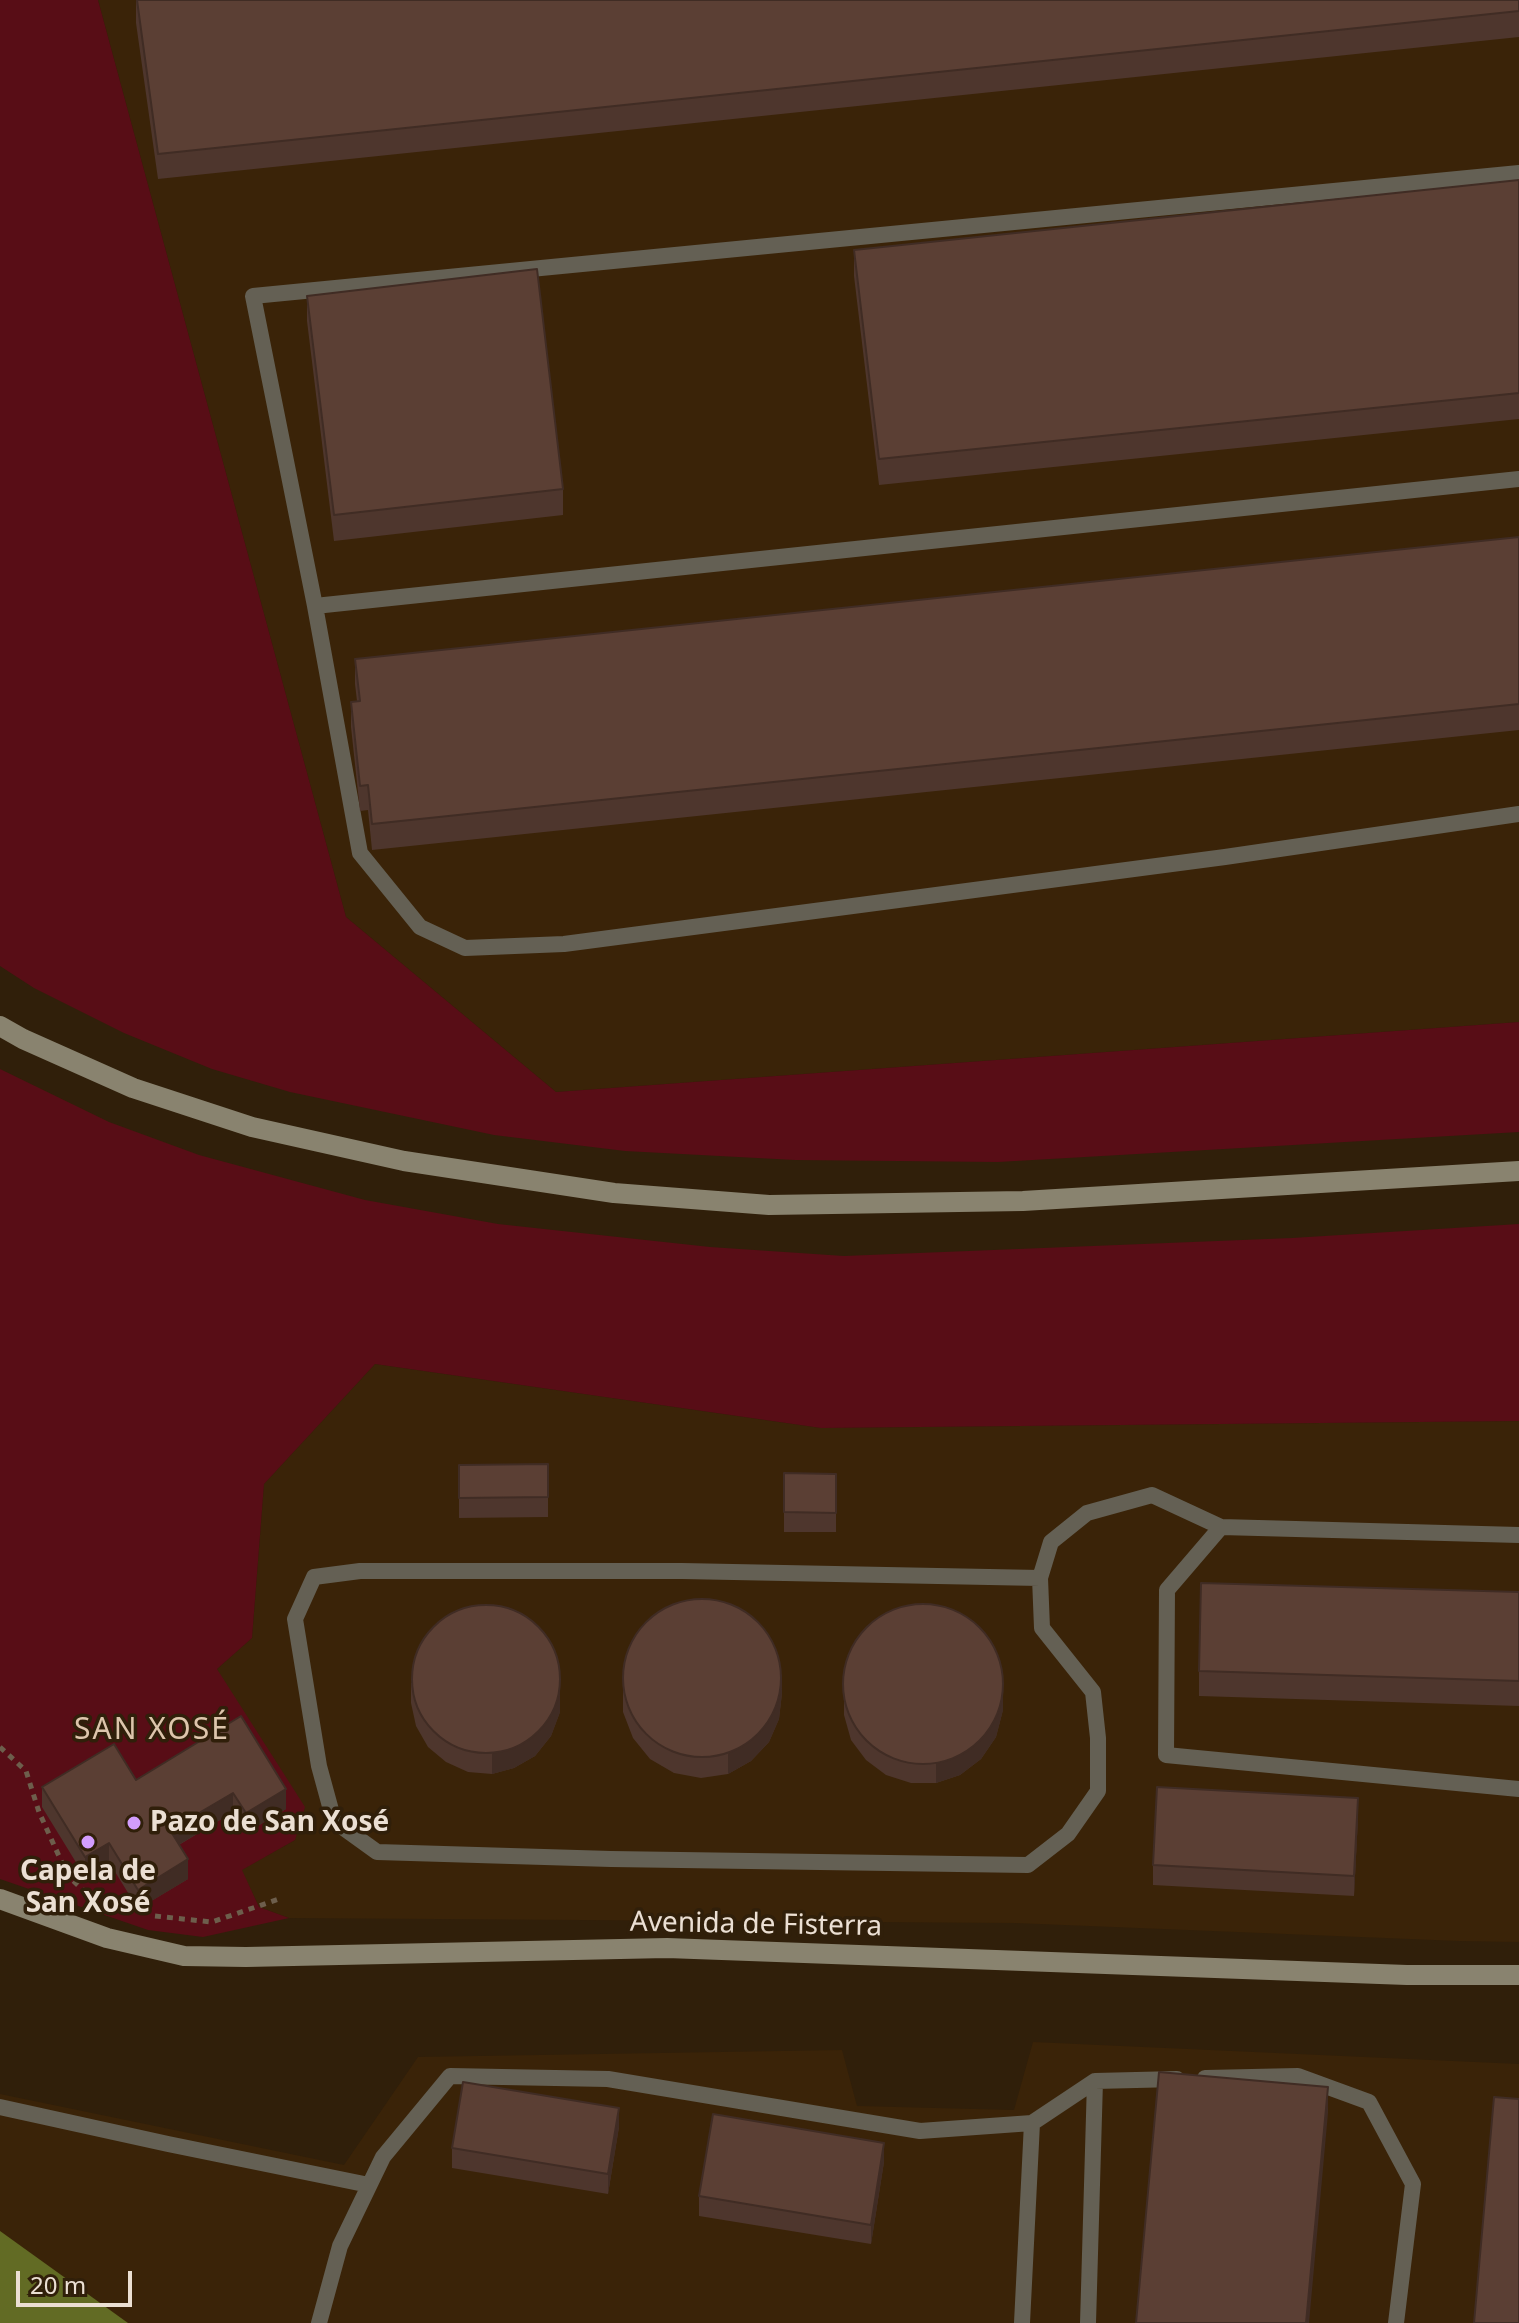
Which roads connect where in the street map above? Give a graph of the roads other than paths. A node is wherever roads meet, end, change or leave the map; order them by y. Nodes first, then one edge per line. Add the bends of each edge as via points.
1 (1519, 173) edge
2 (1519, 479) edge
3 (315, 606) junction
4 (1519, 814) edge
5 (0, 1026) edge
6 (1519, 1171) edge
7 (1221, 1527) junction
8 (1519, 1535) edge
9 (1040, 1578) junction
10 (1519, 1789) edge
11 (0, 1899) edge
12 (1519, 1975) edge
13 (1095, 2081) junction
14 (0, 2107) edge
15 (1032, 2123) junction
16 (369, 2185) junction
17 (319, 2323) edge
18 (1022, 2323) edge
19 (1088, 2323) edge
20 (1396, 2323) edge

1 - 3 lane via 253,296
2 - 3 lane
3 - 4 lane via 360,853 420,927 465,948 580,942
5 - 6 main road via 133,1088 252,1127 404,1161 614,1193 769,1205 1023,1201
7 - 8 lane
7 - 9 lane via 1152,1495 1087,1513 1051,1542
7 - 10 lane via 1167,1590 1166,1755
9 - 9 lane via 1042,1628 1093,1692 1098,1791 1068,1834 1028,1865 377,1852 334,1821 319,1766 295,1619 314,1577 360,1571 682,1571
11 - 12 main road, Avenida de Fisterra via 107,1938 184,1956 667,1948
13 - 15 lane
13 - 19 lane
13 - 20 lane via 1298,2076 1369,2102 1413,2184
14 - 16 lane
15 - 16 lane via 920,2131 608,2079 450,2076 383,2157
15 - 18 lane
16 - 17 lane via 340,2246

